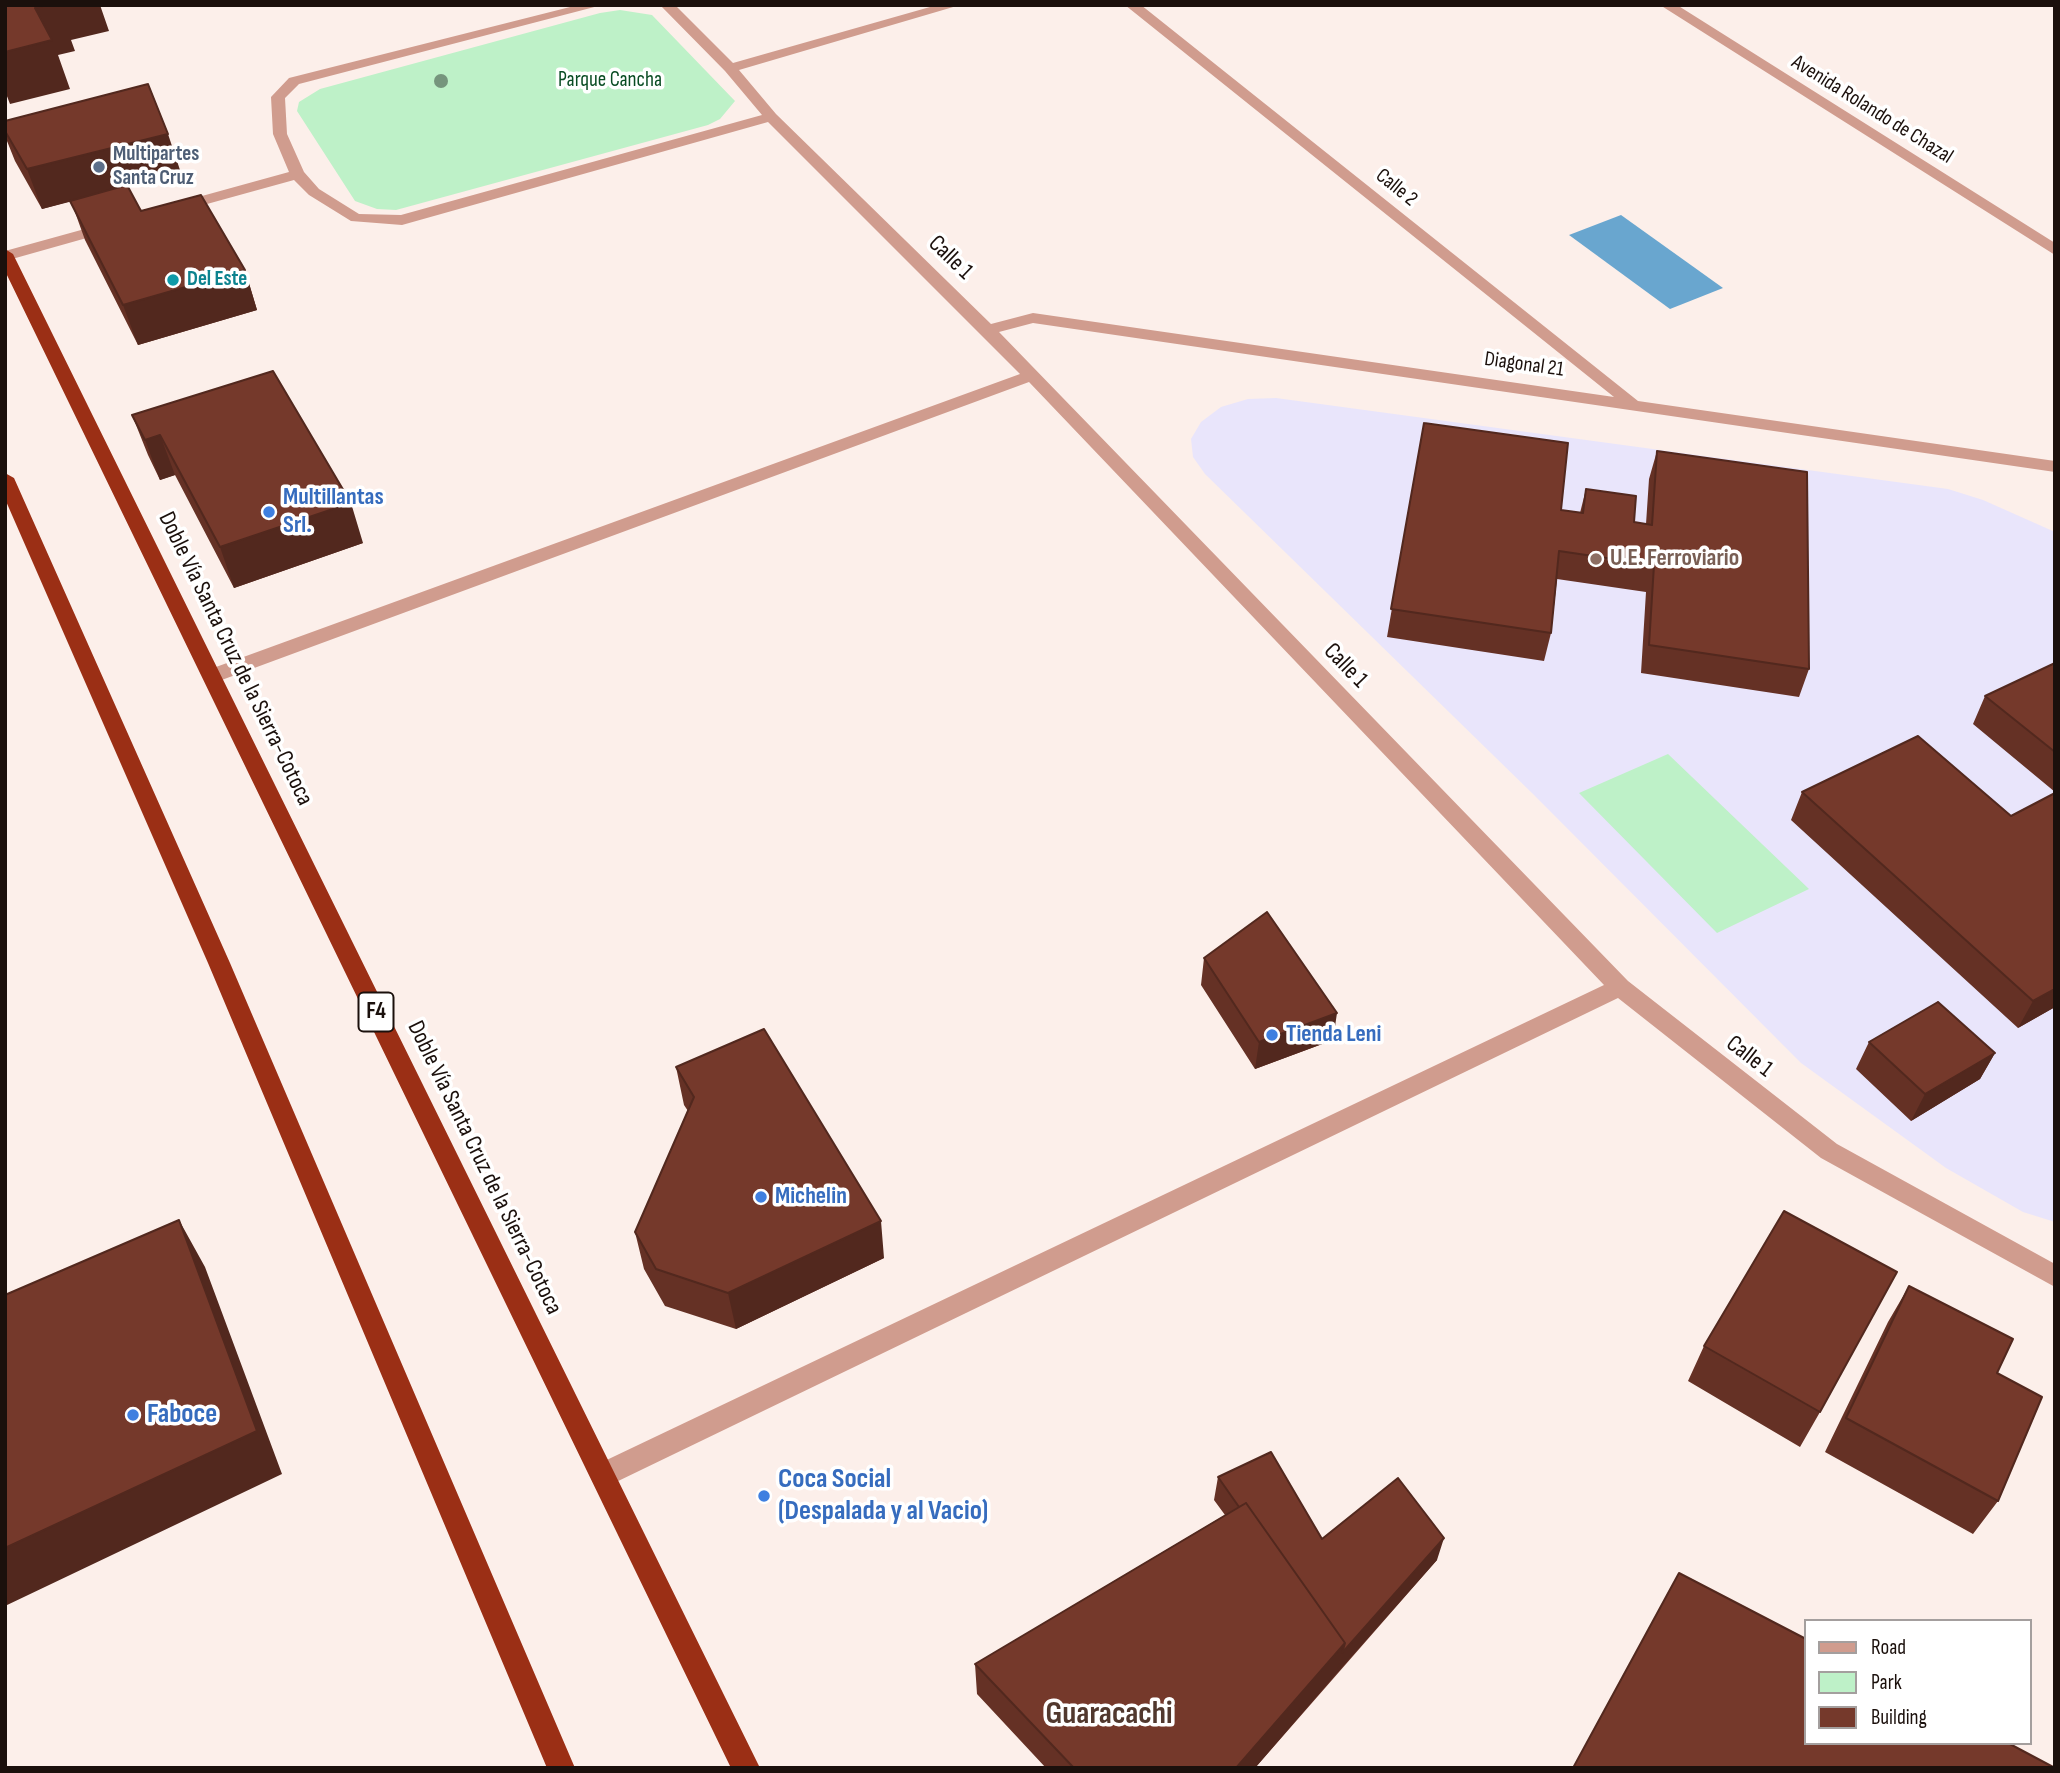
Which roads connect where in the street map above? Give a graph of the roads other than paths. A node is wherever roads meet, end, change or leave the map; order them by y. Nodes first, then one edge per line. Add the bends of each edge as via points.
1 (595, 5) edge
2 (667, 5) edge
3 (953, 5) edge
4 (1132, 5) edge
5 (1667, 5) edge
6 (730, 68) junction
7 (771, 117) junction
8 (298, 174) junction
9 (165, 211) edge
10 (125, 222) edge
11 (2055, 250) edge
12 (6, 255) edge
13 (988, 330) junction
14 (1032, 375) junction
15 (1633, 404) junction
16 (2055, 467) edge
17 (5, 478) edge
18 (212, 676) junction
19 (1620, 987) junction
20 (2055, 1276) edge
21 (603, 1475) junction
22 (561, 1768) edge
23 (746, 1768) edge

1 - 8 street via 294,81 278,97 280,134
2 - 6 street, Calle 1
3 - 6 street
4 - 15 street, Calle 2
5 - 11 street, Avenida Rolando de Chazal
6 - 7 street, Calle 1
7 - 8 street via 402,220 356,218 314,192
7 - 13 street, Calle 1
8 - 9 street
10 - 12 street
12 - 18 highway, Doble Vía Santa Cruz de la Sierra-Cotoca / F4
13 - 14 street, Calle 1
13 - 15 street, Diagonal 21 via 1033,318
14 - 18 street
14 - 19 street, Calle 1
15 - 16 street, Diagonal 21
17 - 22 highway via 224,976
18 - 21 highway, Doble Vía Santa Cruz de la Sierra-Cotoca / F4
19 - 20 street, Calle 1 via 1829,1151
19 - 21 street
21 - 23 highway, Doble Vía Santa Cruz de la Sierra-Cotoca / F4

